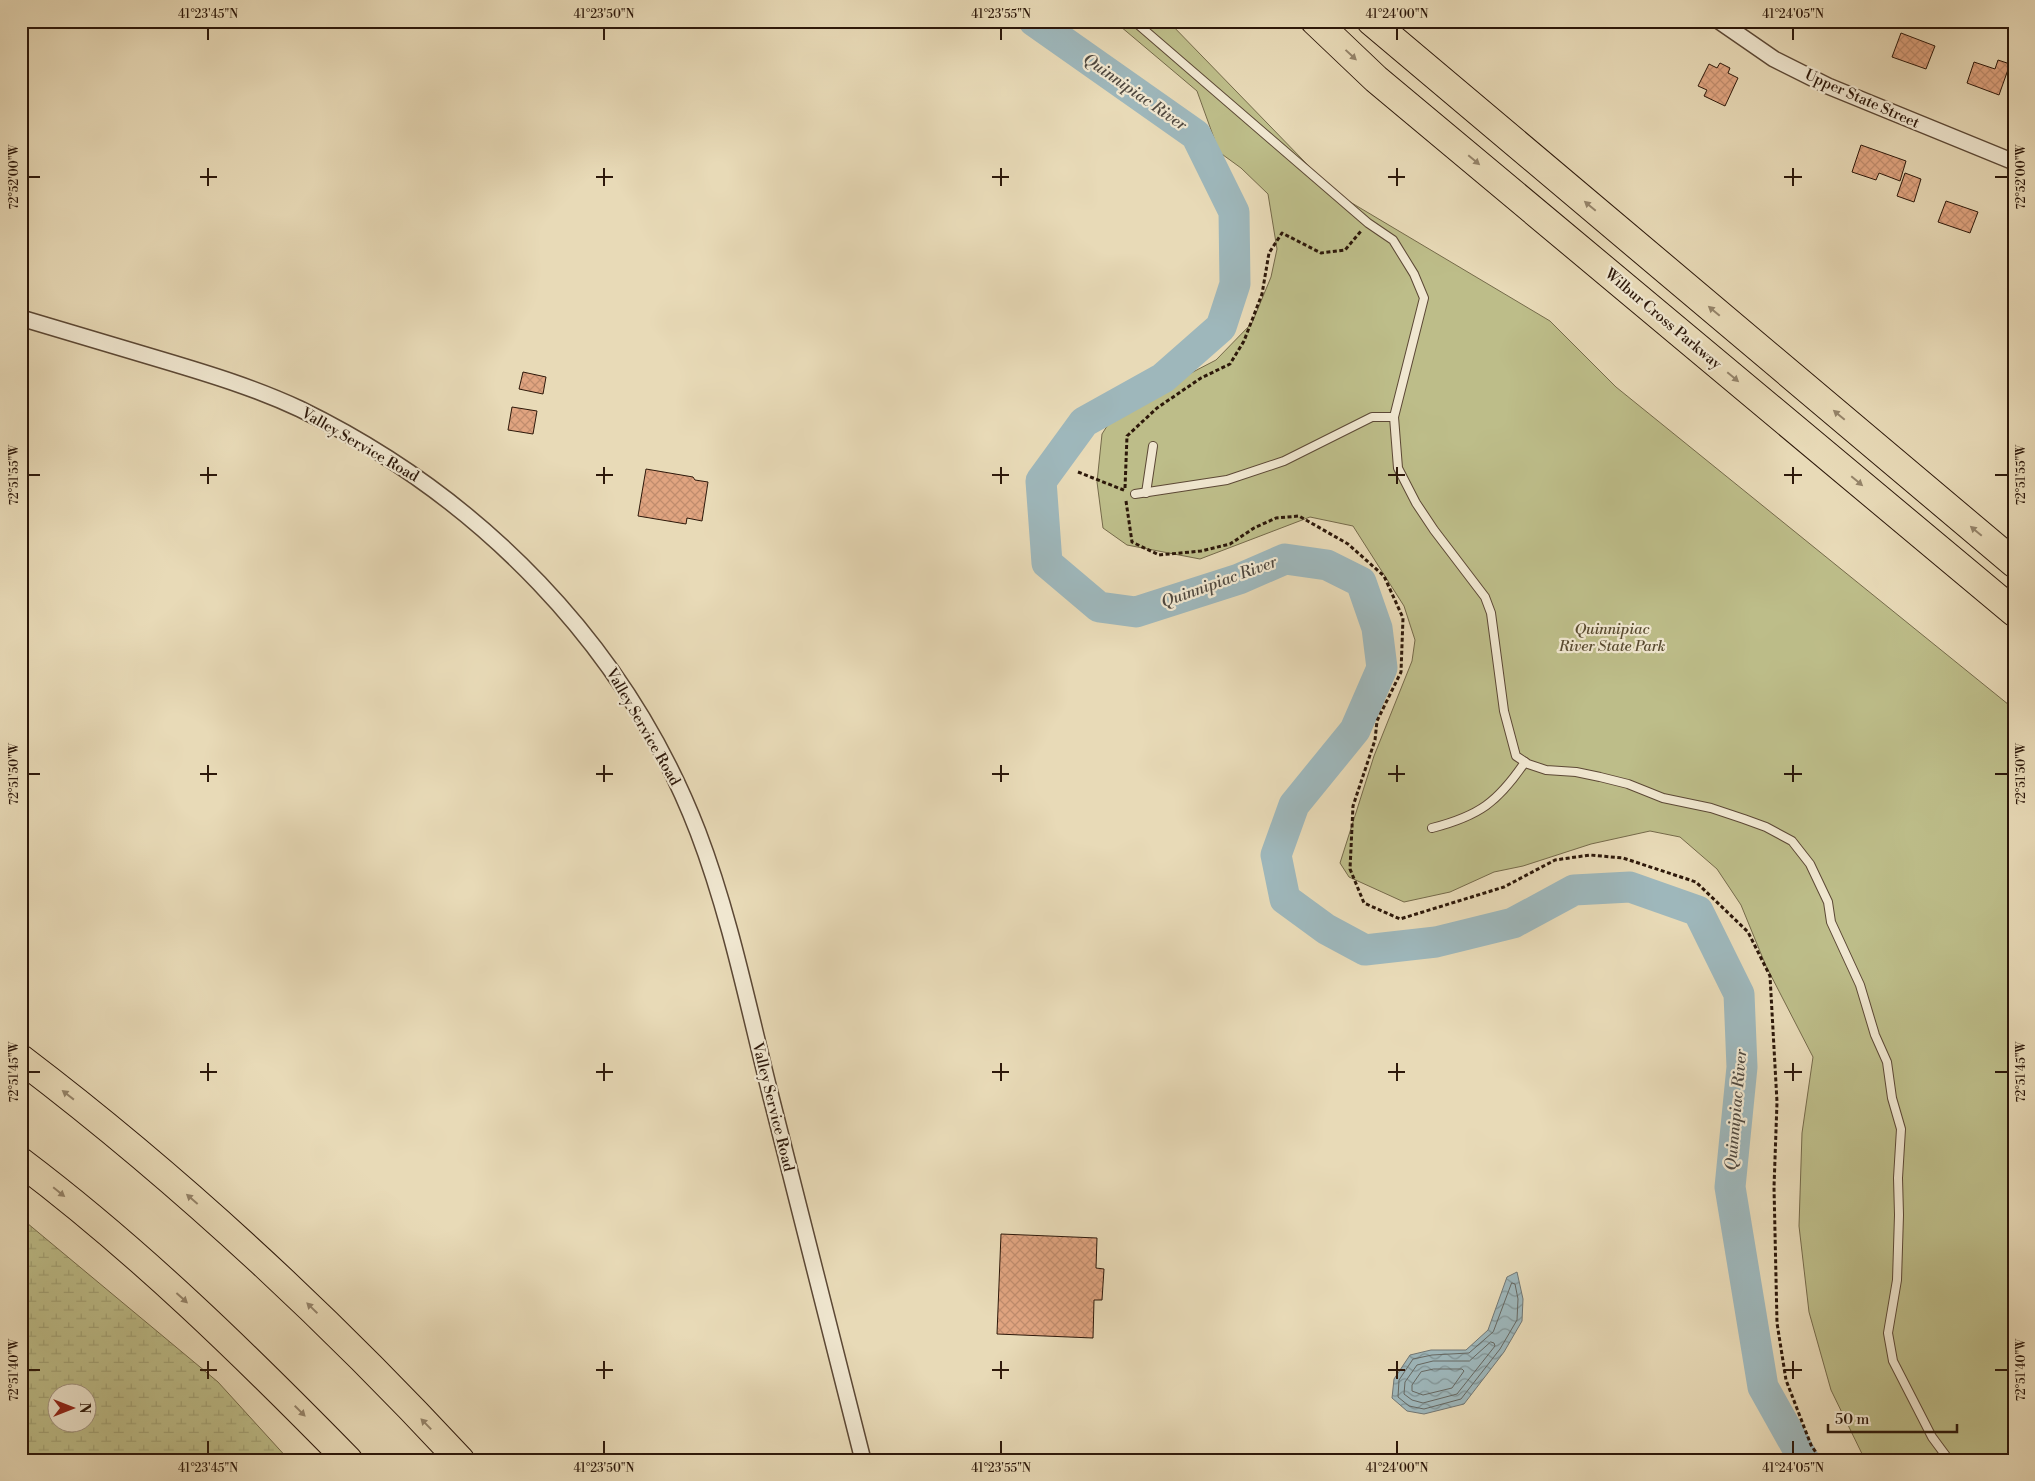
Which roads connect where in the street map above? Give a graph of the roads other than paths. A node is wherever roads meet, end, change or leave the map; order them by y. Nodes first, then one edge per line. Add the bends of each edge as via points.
1 (1134, 21) edge
2 (1315, 21) edge
3 (1371, 21) edge
4 (1719, 21) edge
5 (2014, 162) edge
6 (21, 318) edge
7 (1394, 417) junction
8 (1153, 446) dead end
9 (1146, 493) junction
10 (1136, 494) road end
11 (2014, 563) edge
12 (2014, 612) edge
13 (1525, 762) junction
14 (1432, 828) dead end
15 (21, 1059) edge
16 (21, 1162) edge
17 (348, 1460) edge
18 (460, 1460) edge
19 (863, 1460) edge
20 (1949, 1460) edge

1 - 7 lane via 1368,223 1393,240 1424,298
2 -> 12 highway, Wilbur Cross Parkway via 1376,79
11 -> 3 highway
4 - 5 street, Upper State Street via 1774,59 1828,86
6 - 19 street, Valley Service Road via 253,388 368,446 441,495 498,542 542,584 596,650 662,755 686,804 707,859
7 - 9 lane via 1372,417 1265,468 1202,485
7 - 13 lane via 1398,468 1402,477 1434,530 1485,597 1491,613 1510,739 1516,756
8 - 9 lane
9 - 10 lane
13 - 14 lane via 1506,790 1481,810
13 - 20 lane via 1546,770 1576,772 1628,784 1663,798 1744,818 1792,842 1810,864 1828,902 1831,922 1860,985 1887,1062 1901,1129 1897,1280 1888,1333 1893,1361 1932,1438
18 -> 15 highway via 360,1356 249,1249 124,1141
16 -> 17 highway via 182,1298

